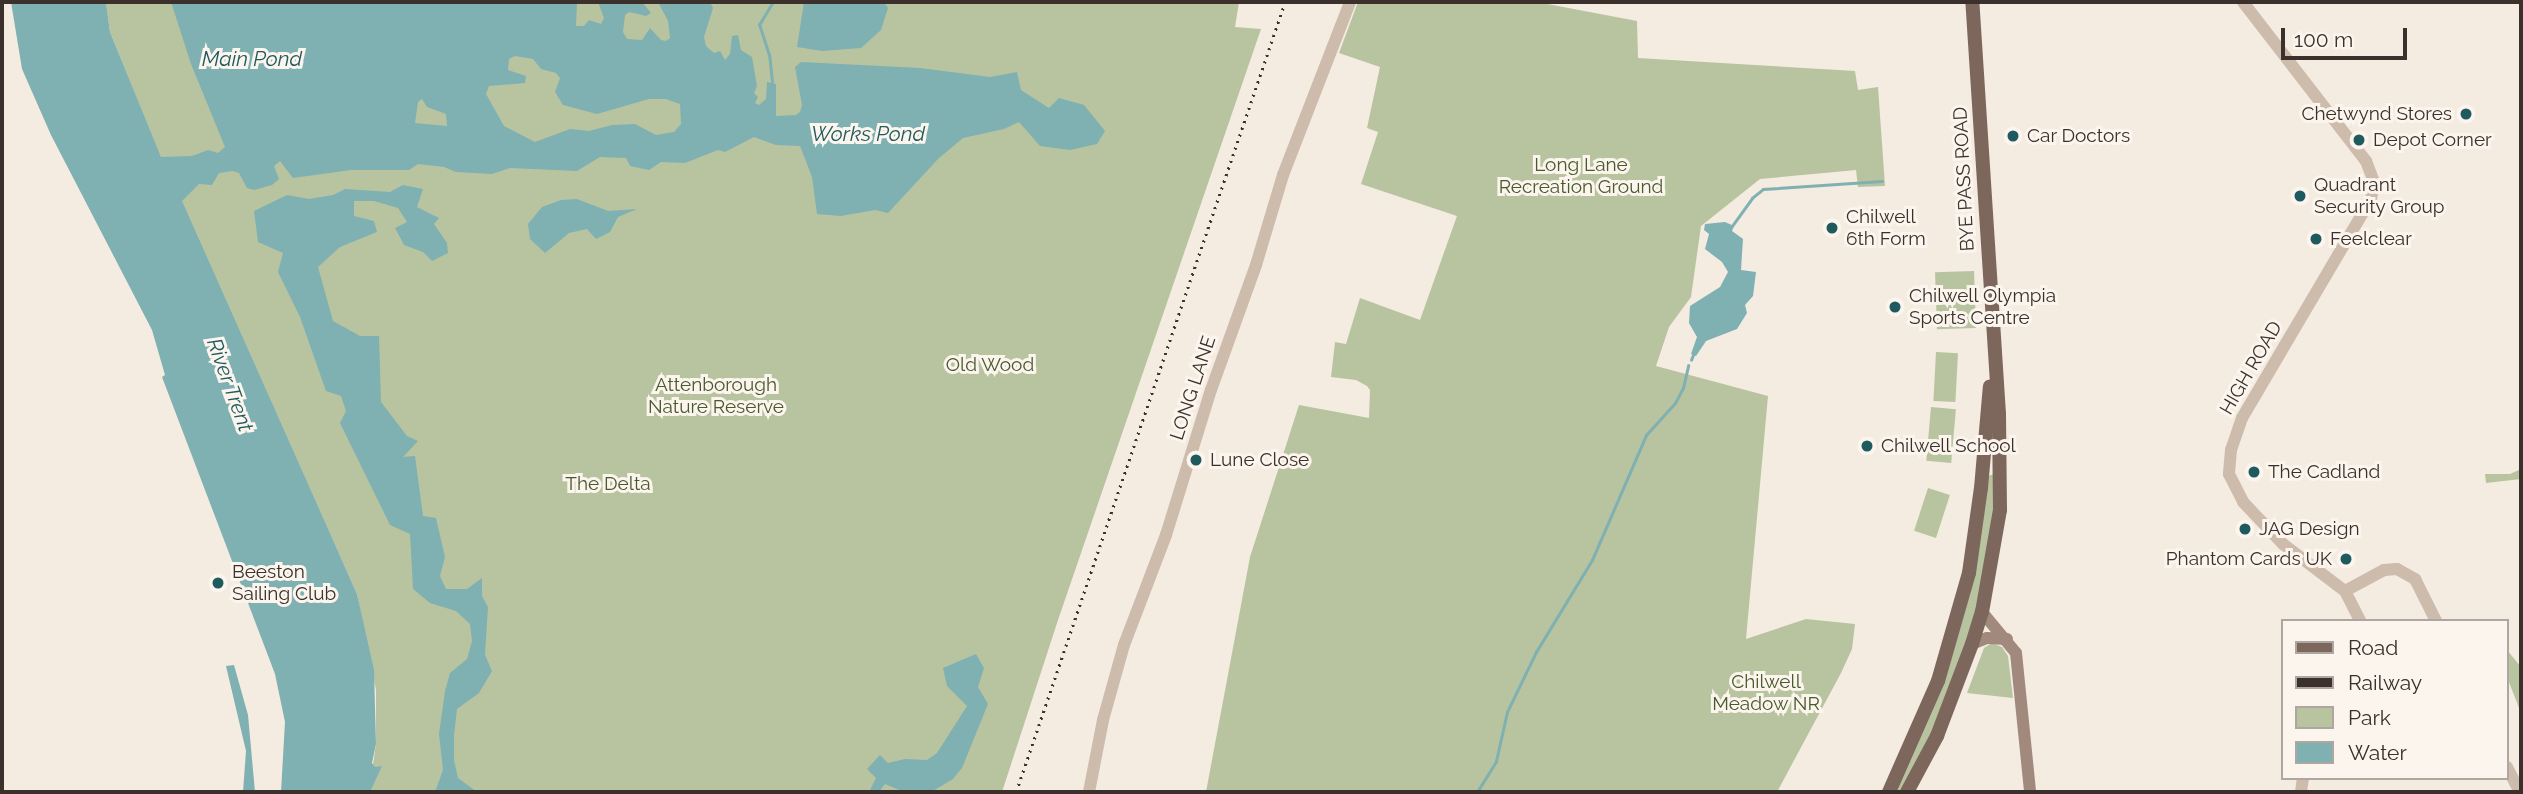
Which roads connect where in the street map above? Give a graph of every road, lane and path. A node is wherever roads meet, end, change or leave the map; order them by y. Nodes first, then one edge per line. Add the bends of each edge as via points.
1 (1350, 2) edge
2 (1972, 2) edge
3 (2243, 2) edge
4 (1993, 354) junction
5 (2345, 591) junction
6 (1982, 612) junction
7 (2359, 619) edge
8 (2435, 619) edge
9 (2007, 639) junction
10 (1972, 644) junction
11 (2509, 771) edge
12 (1090, 792) edge
13 (1889, 792) edge
14 (1907, 792) edge
15 (2030, 792) edge
16 (2520, 792) edge

1 - 12 street, LONG LANE via 1297,136 1166,535 1124,645 1103,720
2 - 4 main road, BYE PASS ROAD
3 - 5 street, HIGH ROAD via 2367,161 2374,182 2371,199 2246,410 2229,463 2236,490 2252,512 2299,559
4 - 6 main road, BYE PASS ROAD via 2000,510
4 - 13 main road, BYE PASS ROAD via 1969,573 1938,681
5 - 7 street, HIGH ROAD
5 - 8 street via 2384,570 2403,571 2419,583
6 - 9 main road
6 - 10 main road, BYE PASS ROAD
9 - 10 main road via 1987,638
9 - 15 main road via 2018,665
10 - 14 main road, BYE PASS ROAD via 1937,736
11 - 16 street

